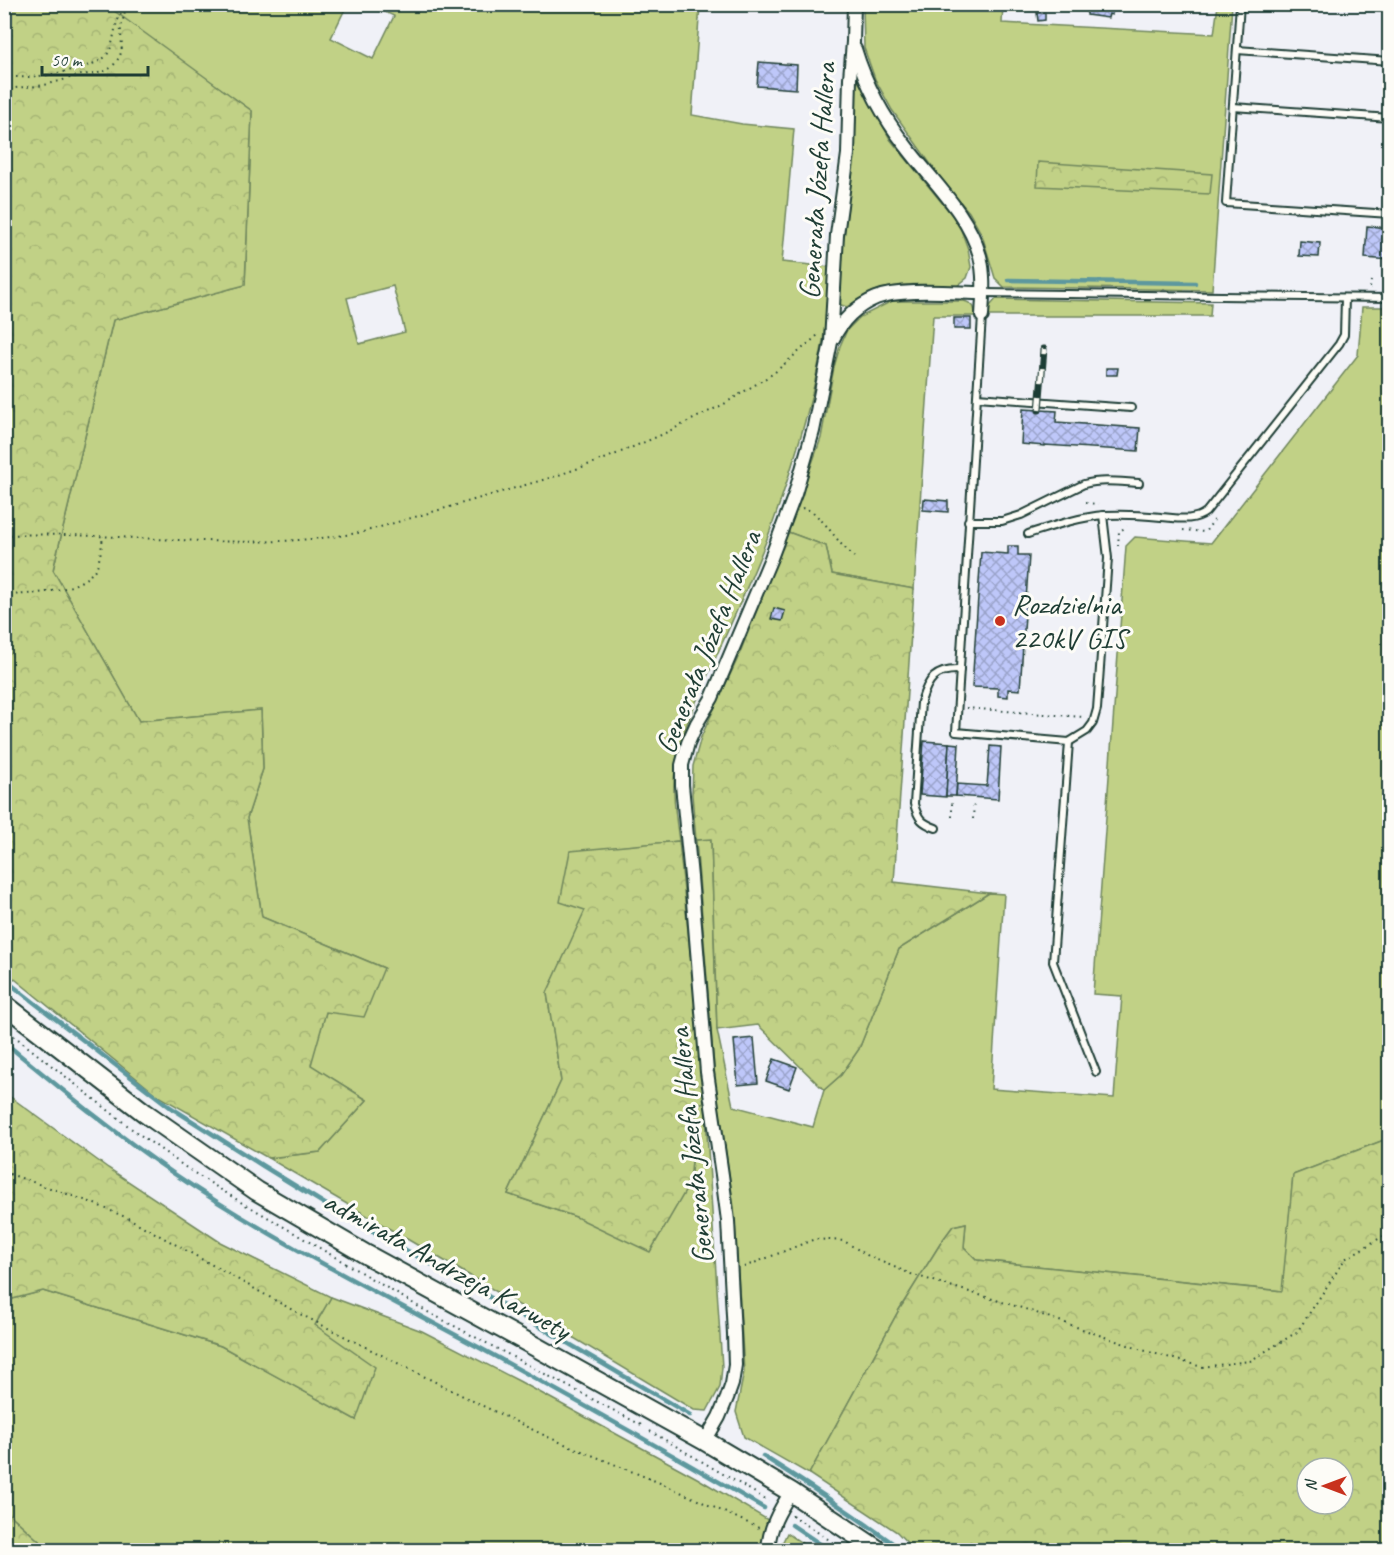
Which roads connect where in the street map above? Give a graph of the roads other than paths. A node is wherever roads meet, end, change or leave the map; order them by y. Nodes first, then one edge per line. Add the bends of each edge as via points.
1 (854, 4) edge
2 (1240, 4) edge
3 (853, 42) junction
4 (1237, 50) junction
5 (1389, 61) edge
6 (1233, 107) junction
7 (1389, 118) edge
8 (1389, 214) edge
9 (983, 293) junction
10 (1345, 298) junction
11 (1389, 298) edge
12 (982, 316) joint
13 (831, 342) junction
14 (976, 397) junction
15 (1131, 408) dead end
16 (1139, 483) dead end
17 (1103, 515) junction
18 (968, 521) junction
19 (1028, 534) dead end
20 (960, 670) junction
21 (1069, 742) junction
22 (936, 828) dead end
23 (4, 1004) edge
24 (1096, 1072) dead end
25 (705, 1441) junction
26 (791, 1492) junction
27 (768, 1551) edge
28 (878, 1551) edge

1 - 3 street, Generała Józefa Hallera
2 - 4 lane
3 - 9 street via 879,106 973,237 980,256
3 - 13 street, Generała Józefa Hallera via 848,154 837,235
4 - 5 lane
4 - 6 lane
6 - 7 lane
6 - 8 lane via 1226,203
9 - 10 lane
9 - 12 street
9 - 13 street via 896,294 876,298 846,318
10 - 11 lane
10 - 17 lane via 1344,335 1339,344 1206,512 1189,519
12 - 14 lane
13 - 25 street, Generała Józefa Hallera via 813,431 791,504 758,591 688,743 682,765 706,1072 728,1221 735,1365 728,1398
14 - 15 lane
14 - 18 lane
16 - 18 lane via 1084,484 1021,515 1002,521
17 - 19 lane
17 - 21 lane via 1108,558 1097,709 1087,731
18 - 20 lane
20 - 21 lane via 956,732
20 - 22 lane via 947,669 936,674 925,686 921,702 914,804 917,815
21 - 24 lane via 1053,962
23 - 25 main road, admirała Andrzeja Karwety via 145,1113 256,1191
25 - 26 main road, admirała Andrzeja Karwety
26 - 27 street via 770,1532
26 - 28 main road, admirała Andrzeja Karwety

